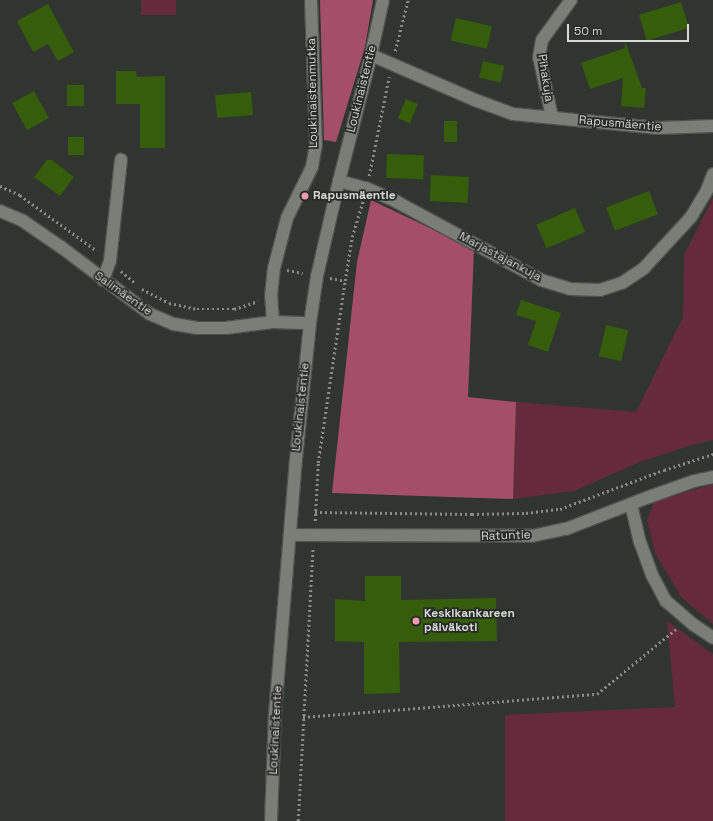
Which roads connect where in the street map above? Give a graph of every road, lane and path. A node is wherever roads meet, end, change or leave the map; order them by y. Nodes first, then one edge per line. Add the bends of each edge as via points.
1 (311, 0) edge
2 (383, 0) edge
3 (408, 0) edge
4 (571, 0) edge
5 (371, 55) junction
6 (391, 66) junction
7 (552, 117) junction
8 (713, 126) edge
9 (122, 160) dead end
10 (713, 174) edge
11 (339, 181) junction
12 (0, 186) edge
13 (366, 188) junction
14 (0, 211) edge
15 (110, 261) junction
16 (103, 280) junction
17 (271, 296) junction
18 (273, 322) junction
19 (310, 323) junction
20 (713, 454) edge
21 (713, 477) edge
22 (631, 504) junction
23 (315, 512) junction
24 (290, 535) junction
25 (314, 535) junction
26 (687, 620) junction
27 (713, 638) edge
28 (303, 717) junction
29 (271, 821) edge
30 (298, 821) edge

1 - 17 street, Loukinaistenmutka via 316,144 312,167 287,218 274,268
2 - 5 street, Loukinaistentie
3 - 6 path
4 - 7 street, Pihakuja via 542,40 539,57
5 - 6 street, Rapusmäentie
5 - 11 street, Loukinaistentie
6 - 7 street, Rapusmäentie via 507,111
6 - 13 path
7 - 8 street, Rapusmäentie via 658,128
9 - 15 street
10 - 13 street, Marjastajankuja via 691,217 644,268 622,283 600,290 570,289 541,280 397,202
11 - 13 street, Marjastajankuja
11 - 19 street, Loukinaistentie via 317,276
12 - 15 path via 20,195
13 - 23 path via 352,237 318,463
14 - 16 street, Salimäentie via 23,221
15 - 16 street
15 - 17 path via 138,287 169,303 183,307 234,309
16 - 18 street, Salimäentie via 150,314 174,324 196,328 226,328
17 - 18 street, Loukinaistenmutka
18 - 19 street, Salimäentie
19 - 24 street, Loukinaistentie
20 - 23 path via 560,509 526,513 472,514
21 - 22 street, Ratuntie via 694,481
22 - 25 street, Ratuntie via 566,529 532,536
22 - 26 street via 640,542 652,575 666,601
23 - 25 path
24 - 25 street, Ratuntie
24 - 29 street, Loukinaistentie via 275,714
25 - 28 path
26 - 27 street
26 - 28 path via 597,694
28 - 30 path

